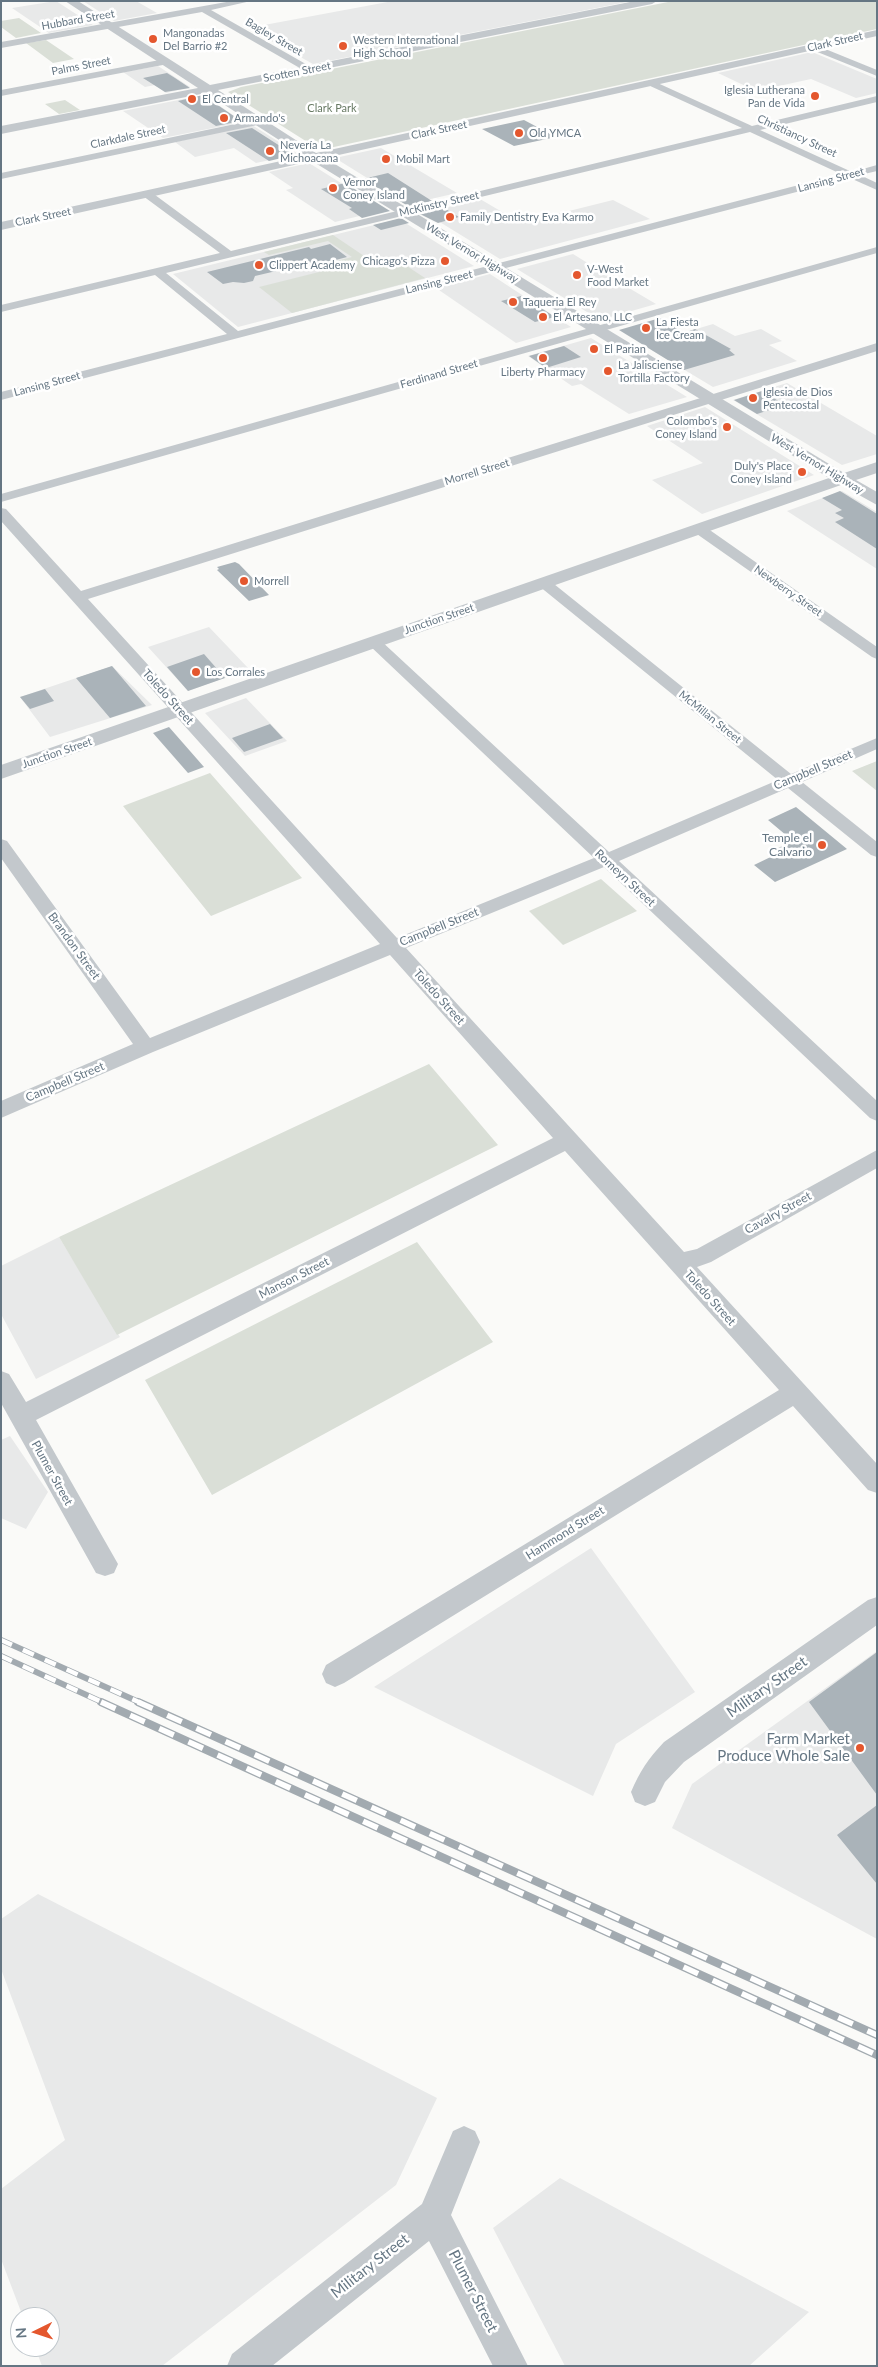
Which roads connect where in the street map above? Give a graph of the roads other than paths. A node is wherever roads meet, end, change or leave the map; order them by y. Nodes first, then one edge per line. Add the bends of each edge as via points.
1 (70, 1) edge
2 (247, 1) edge
3 (652, 1) edge
4 (224, 3) edge
5 (203, 9) junction
6 (108, 26) junction
7 (877, 33) edge
8 (1, 45) edge
9 (813, 47) junction
10 (165, 62) junction
11 (308, 70) junction
12 (877, 73) edge
13 (651, 83) junction
14 (208, 89) junction
15 (1, 93) edge
16 (877, 99) edge
17 (259, 122) junction
18 (752, 129) junction
19 (1, 130) edge
20 (315, 157) junction
21 (877, 168) edge
22 (851, 175) junction
23 (1, 176) edge
24 (877, 187) edge
25 (147, 194) junction
26 (404, 212) junction
27 (1, 226) edge
28 (877, 250) edge
29 (228, 254) junction
30 (495, 268) junction
31 (157, 271) junction
32 (1, 309) edge
33 (596, 329) junction
34 (236, 335) junction
35 (877, 347) edge
36 (1, 396) edge
37 (711, 399) junction
38 (877, 467) edge
39 (842, 479) junction
40 (1, 498) edge
41 (877, 500) edge
42 (1, 512) edge
43 (699, 529) junction
44 (544, 583) junction
45 (78, 597) junction
46 (374, 642) junction
47 (877, 654) edge
48 (179, 710) junction
49 (877, 743) edge
50 (1, 772) edge
51 (789, 781) junction
52 (1, 845) edge
53 (877, 851) edge
54 (605, 860) junction
55 (392, 946) junction
56 (146, 1048) junction
57 (1, 1110) edge
58 (877, 1112) edge
59 (568, 1140) junction
60 (877, 1158) edge
61 (678, 1263) junction
62 (1, 1381) edge
63 (796, 1393) junction
64 (20, 1417) junction
65 (877, 1482) edge
66 (105, 1564) dead end
67 (877, 1609) edge
68 (335, 1674) dead end
69 (645, 1792) dead end
70 (464, 2142) dead end
71 (434, 2216) junction
72 (244, 2366) edge
73 (511, 2366) edge

1 - 6 street, West Vernor Highway
2 - 4 street, Hubbard Street
3 - 11 street, Scotten Street
4 - 5 street, Hubbard Street
5 - 6 street, Hubbard Street
5 - 11 street, Bagley Street
6 - 8 street, Hubbard Street
6 - 10 street, West Vernor Highway
7 - 9 street, Clark Street
9 - 12 street
9 - 13 street, Clark Street
10 - 14 street, West Vernor Highway
10 - 15 street, Palms Street
11 - 14 street, Scotten Street
13 - 18 street, Christiancy Street
13 - 20 street, Clark Street
14 - 17 street, West Vernor Highway
14 - 19 street, Scotten Street
16 - 18 street, McKinstry Street
17 - 20 street, West Vernor Highway
17 - 23 street, Clarkdale Street
18 - 22 street, Christiancy Street
18 - 26 street, McKinstry Street
20 - 25 street, Clark Street
20 - 26 street, West Vernor Highway
21 - 22 street, Lansing Street
22 - 24 street, Christiancy Street
22 - 30 street, Lansing Street
25 - 27 street, Clark Street
25 - 29 street
26 - 29 street, McKinstry Street
26 - 30 street, West Vernor Highway
28 - 33 street, Ferdinand Street
29 - 31 street, McKinstry Street
30 - 33 street, West Vernor Highway
30 - 34 street, Lansing Street
31 - 32 street, McKinstry Street
31 - 34 street
33 - 37 street, West Vernor Highway
33 - 40 street, Ferdinand Street
34 - 36 street, Lansing Street
35 - 37 street, Morrell Street
37 - 39 street, West Vernor Highway
37 - 45 street, Morrell Street
38 - 39 street, Junction Street
39 - 41 street, West Vernor Highway
39 - 43 street, Junction Street
42 - 45 street, Toledo Street
43 - 44 street, Junction Street
43 - 47 street, Newberry Street
44 - 46 street, Junction Street
44 - 51 street, McMillan Street
45 - 48 street, Toledo Street
46 - 48 street, Junction Street
46 - 54 street, Romeyn Street
48 - 50 street, Junction Street
48 - 55 street, Toledo Street
49 - 51 street, Campbell Street
51 - 53 street, McMillan Street
51 - 54 street, Campbell Street
52 - 56 street, Brandon Street
54 - 55 street, Campbell Street
54 - 58 street, Romeyn Street
55 - 56 street, Campbell Street
55 - 59 street, Toledo Street
56 - 57 street, Campbell Street
59 - 61 street, Toledo Street
59 - 64 street, Manson Street
60 - 61 street, Cavalry Street via 702,1256
61 - 63 street, Toledo Street
62 - 64 street, Plumer Street
63 - 65 street, Toledo Street
63 - 68 street, Hammond Street
64 - 66 street, Plumer Street
67 - 69 street, Military Street via 674,1752 655,1772
70 - 71 street, Military Street
71 - 72 street, Military Street
71 - 73 street, Plumer Street

